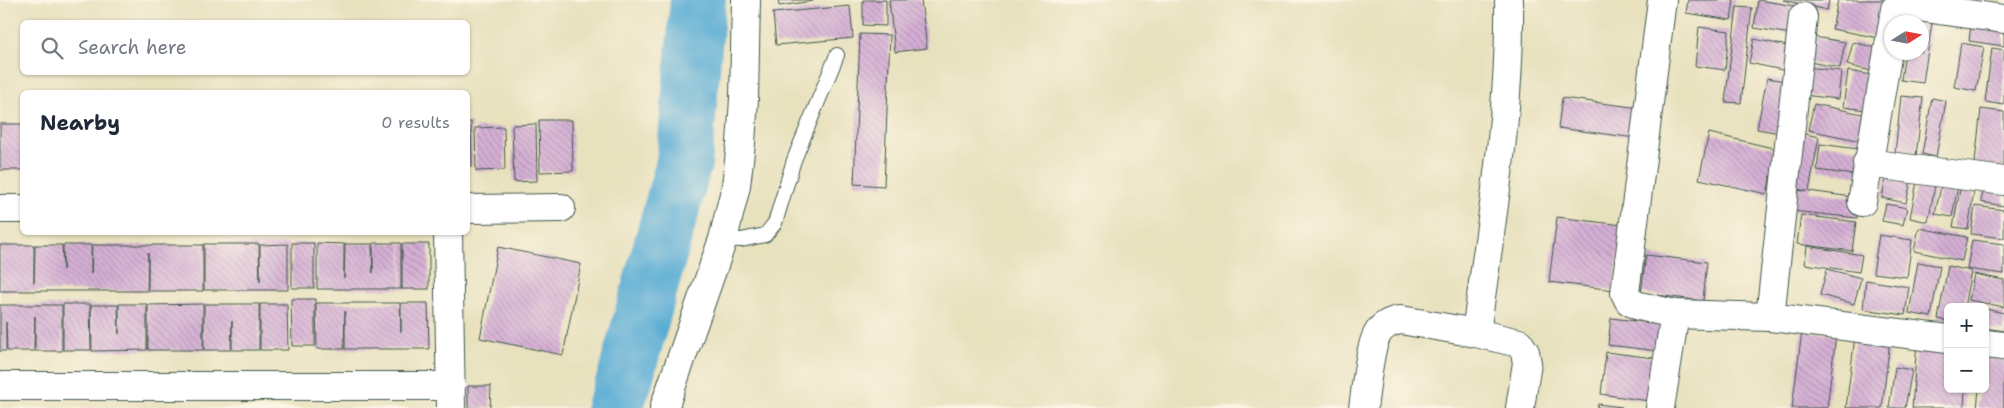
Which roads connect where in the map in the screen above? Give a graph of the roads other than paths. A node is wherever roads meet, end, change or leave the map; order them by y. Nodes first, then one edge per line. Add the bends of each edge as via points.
1 (746, 0) edge
2 (1509, 0) edge
3 (1662, 0) edge
4 (1894, 15) edge
5 (1803, 17) dead end
6 (2004, 19) edge
7 (837, 56) dead end
8 (1886, 60) edge
9 (1867, 164) junction
10 (2004, 180) edge
11 (1862, 202) dead end
12 (470, 208) edge
13 (560, 208) dead end
14 (0, 209) edge
15 (20, 209) edge
16 (448, 235) edge
17 (723, 239) junction
18 (1675, 314) junction
19 (1770, 318) junction
20 (1476, 333) junction
21 (1944, 340) edge
22 (1989, 344) edge
23 (2004, 346) edge
24 (0, 386) edge
25 (451, 397) edge
26 (664, 408) edge
27 (1363, 408) edge
28 (1520, 408) edge
29 (1660, 408) edge

1 - 17 street via 741,143 736,186
2 - 20 street via 1510,50 1502,140
3 - 18 street via 1625,293 1629,301 1639,306
4 - 6 street via 1895,9 1903,5
5 - 19 street
7 - 17 lane via 794,160 775,224 766,235 741,240
8 - 9 street
9 - 10 street
9 - 11 street
12 - 13 street
14 - 15 street
16 - 25 street
17 - 26 street
18 - 19 street
18 - 29 street
19 - 21 street
20 - 27 street via 1401,320 1394,320 1383,327 1374,342
20 - 28 street via 1522,346 1527,363
22 - 23 street
24 - 25 street

